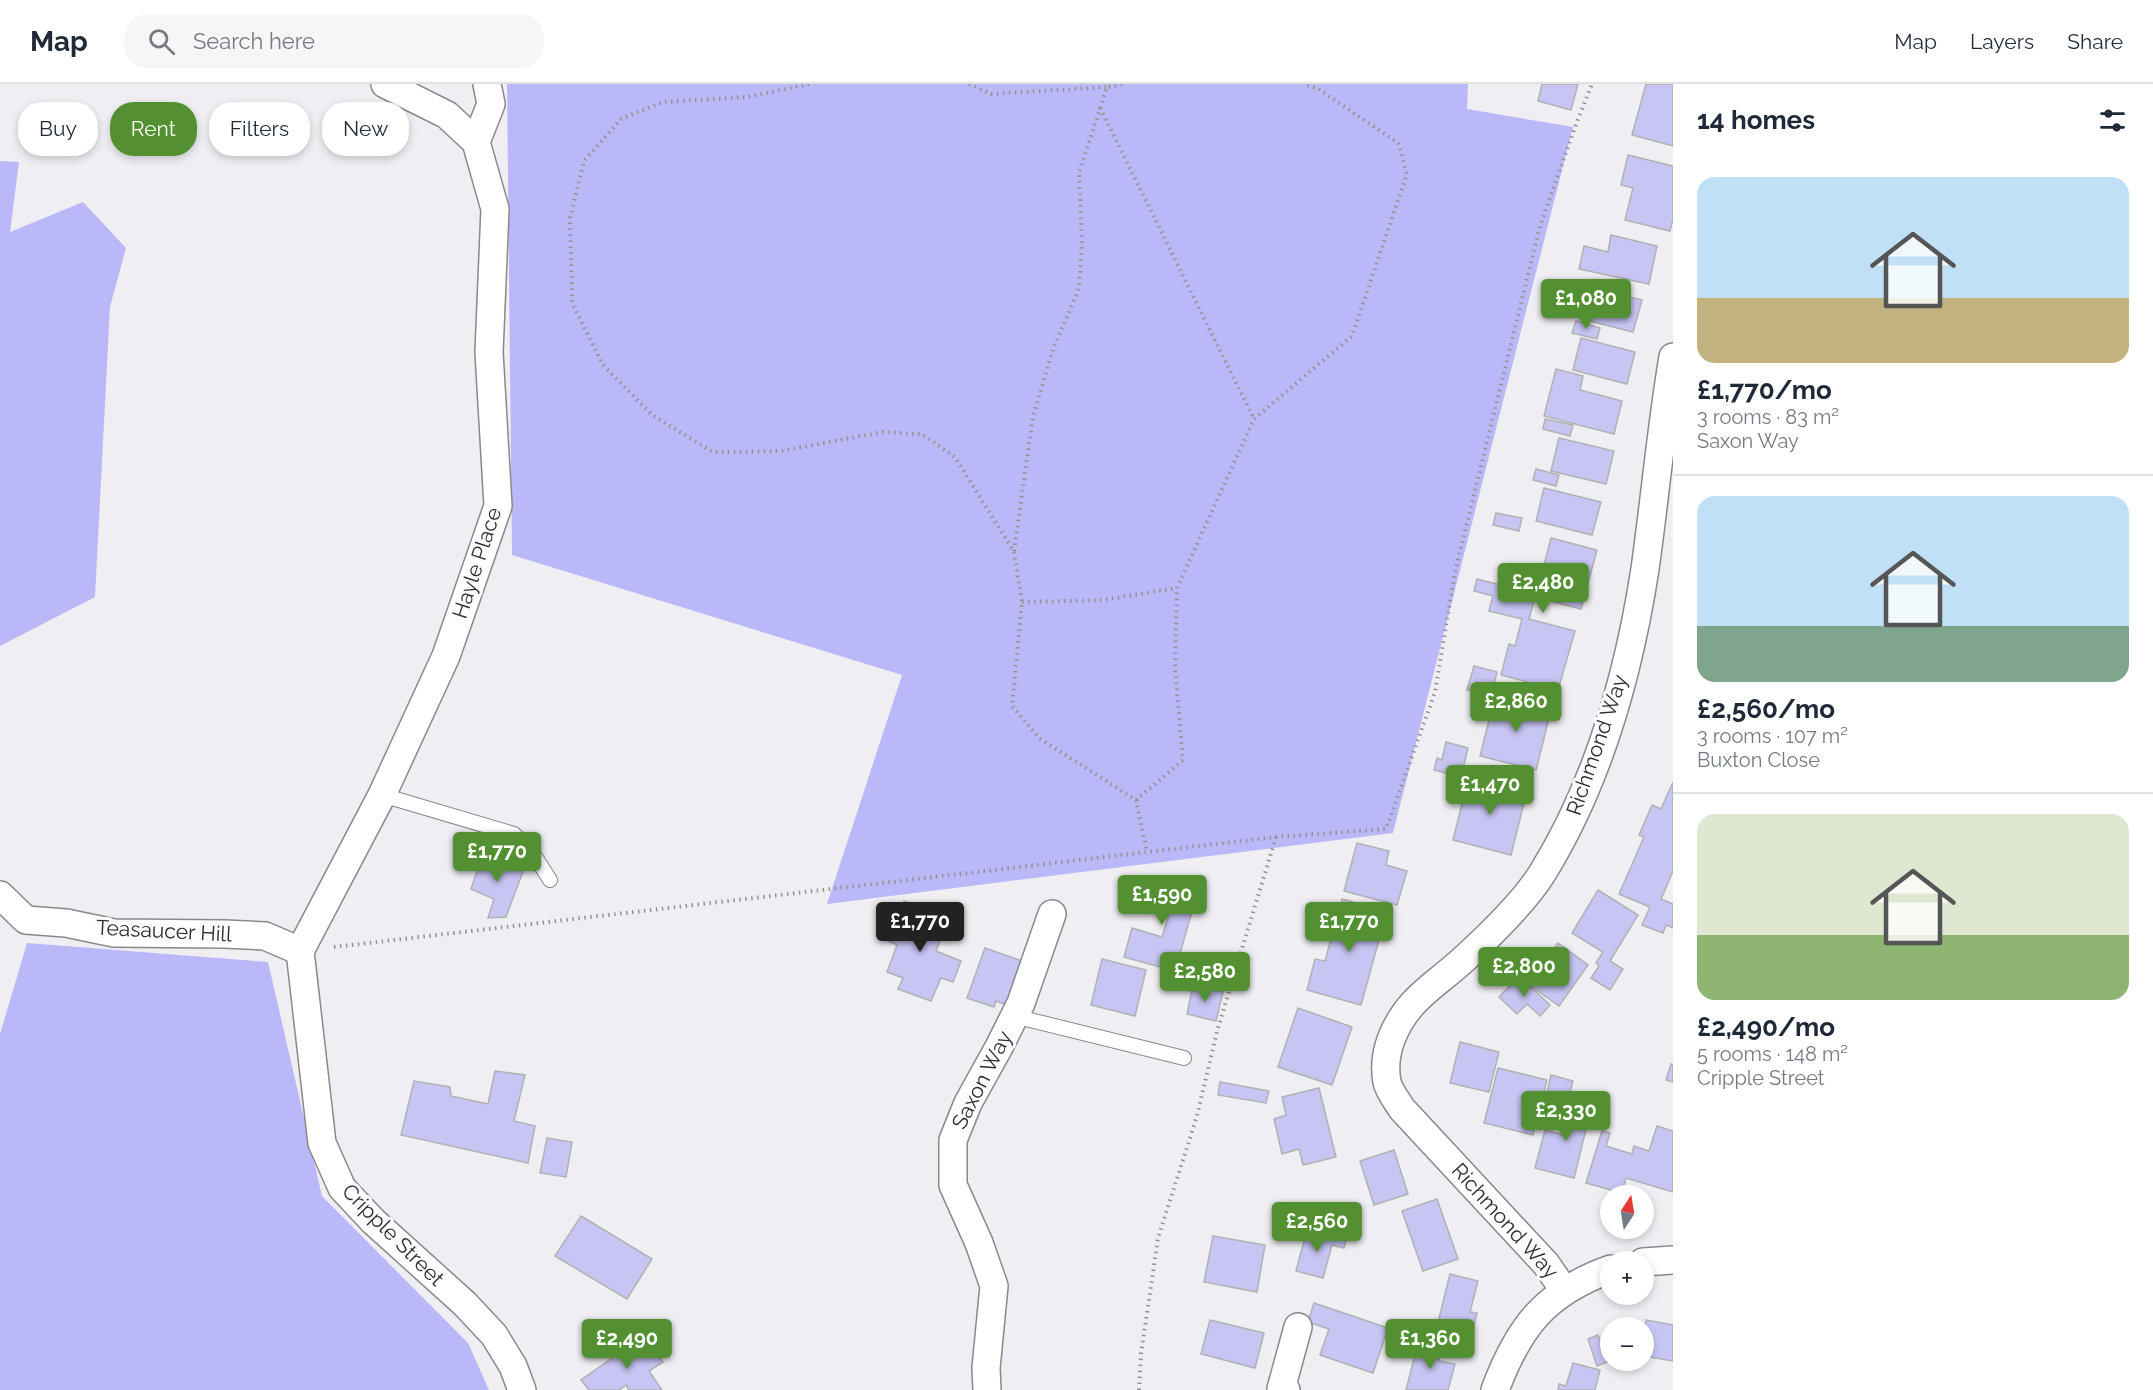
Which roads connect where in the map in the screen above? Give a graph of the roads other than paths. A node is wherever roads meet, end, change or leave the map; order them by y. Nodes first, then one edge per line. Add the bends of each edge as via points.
1 (385, 84) edge
2 (487, 84) edge
3 (476, 142) junction
4 (1673, 357) edge
5 (382, 795) junction
6 (550, 880) dead end
7 (0, 895) edge
8 (1052, 914) dead end
9 (300, 951) junction
10 (1014, 1016) junction
11 (1184, 1058) dead end
12 (1673, 1260) edge
13 (1654, 1261) edge
14 (1600, 1273) edge
15 (1564, 1290) junction
16 (1298, 1327) dead end
17 (522, 1390) edge
18 (987, 1390) edge
19 (1282, 1390) edge
20 (1495, 1390) edge

1 - 3 street via 447,115
2 - 3 street via 491,104
3 - 5 street, Hayle Place via 495,209 489,352 498,506 447,656
4 - 15 street, Richmond Way via 1640,592 1629,651 1600,752 1569,826 1542,874 1506,918 1416,999 1402,1015 1386,1051 1387,1083 1402,1109 1532,1248
5 - 6 lane via 514,834
5 - 9 street, Hayle Place
7 - 9 street, Teasaucer Hill via 26,920 114,933 265,936
8 - 10 street, Saxon Way
9 - 17 street, Cripple Street via 322,1143 342,1188 494,1335
10 - 11 lane
10 - 18 street, Saxon Way via 952,1140 953,1185 994,1286
12 - 13 street
14 - 15 street
15 - 20 street via 1527,1326 1513,1347
16 - 19 street

